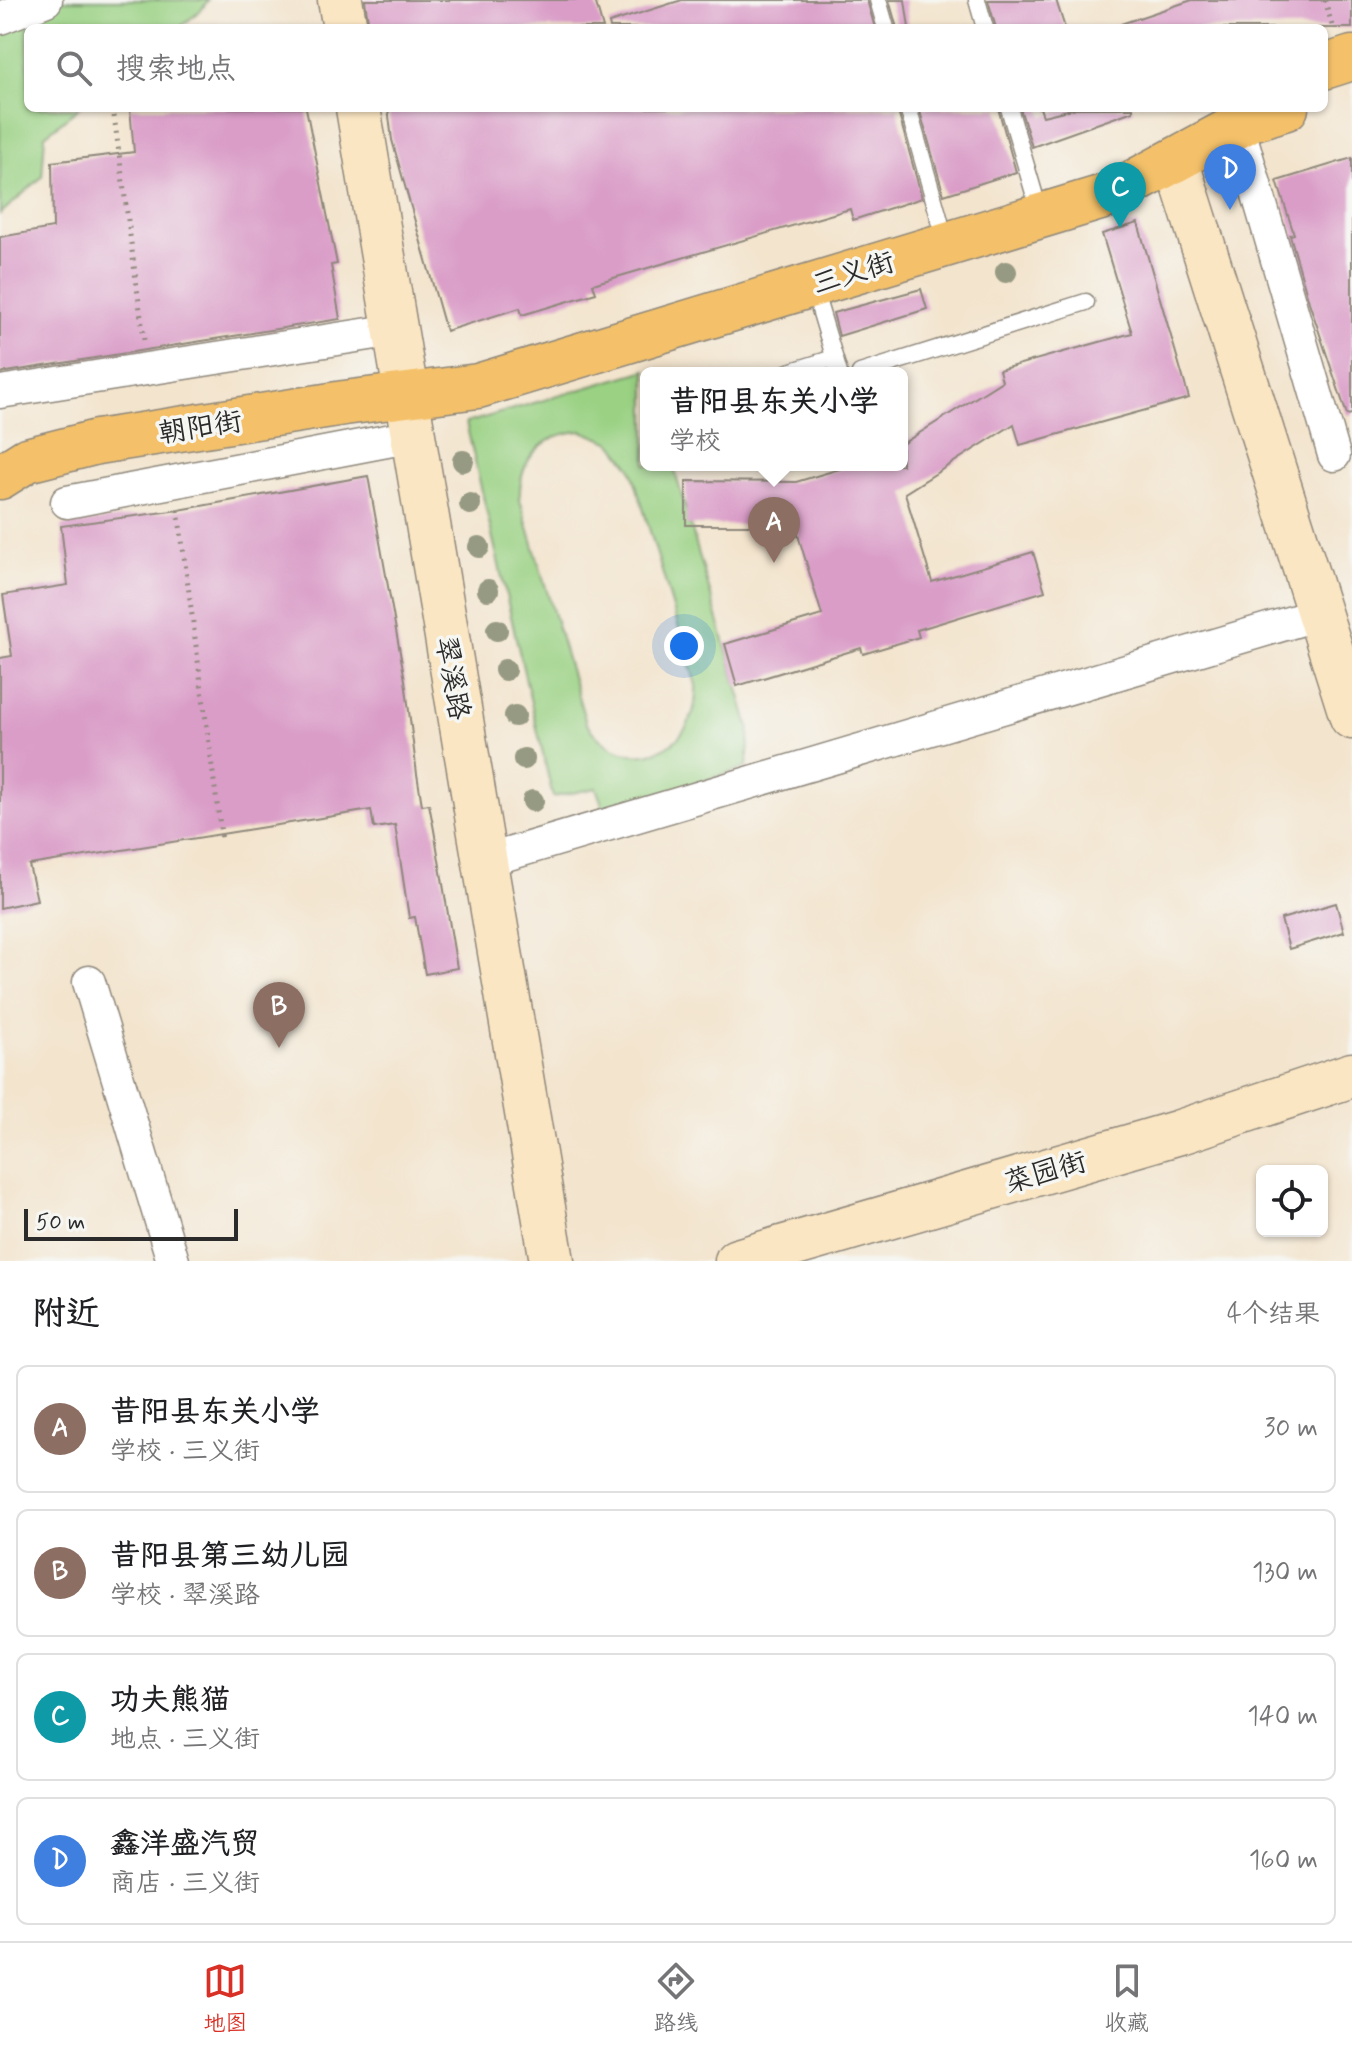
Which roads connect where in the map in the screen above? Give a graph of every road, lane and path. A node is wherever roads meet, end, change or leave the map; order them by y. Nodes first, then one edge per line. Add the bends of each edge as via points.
1 (46, 0) edge
2 (340, 0) edge
3 (878, 0) edge
4 (977, 0) edge
5 (0, 18) edge
6 (344, 24) edge
7 (885, 24) edge
8 (984, 24) edge
9 (1352, 58) edge
10 (1328, 66) edge
11 (1352, 88) edge
12 (1328, 95) edge
13 (114, 112) edge
14 (359, 112) edge
15 (909, 112) edge
16 (1010, 112) edge
17 (1259, 112) edge
18 (1226, 117) edge
19 (1176, 160) junction
20 (1034, 193) junction
21 (940, 221) junction
22 (813, 284) junction
23 (1086, 302) dead end
24 (836, 366) edge
25 (879, 367) edge
26 (147, 369) junction
27 (404, 383) junction
28 (0, 392) edge
29 (0, 442) edge
30 (1334, 455) dead end
31 (0, 477) edge
32 (174, 482) junction
33 (67, 502) dead end
34 (1319, 614) junction
35 (1352, 717) edge
36 (222, 841) dead end
37 (485, 861) junction
38 (89, 982) dead end
39 (1352, 1075) edge
40 (545, 1257) edge
41 (173, 1261) edge
42 (737, 1261) edge

1 - 5 street
2 - 6 street
3 - 7 lane
4 - 8 lane
9 - 10 main road
11 - 12 main road
13 - 26 path
14 - 27 street, 翠溪路
15 - 21 lane
16 - 20 lane
17 - 18 main road, 三义街
18 - 19 main road, 三义街
18 - 20 main road, 三义街 via 1100,174
18 - 30 street
19 - 22 main road, 三义街 via 1110,195
19 - 34 street
20 - 21 main road, 三义街
21 - 27 main road, 三义街
22 - 24 lane
22 - 27 main road, 三义街 via 478,386
23 - 25 lane
26 - 27 street
26 - 28 street
27 - 29 main road, 朝阳街 via 341,375 81,414 17,431
27 - 31 main road, 朝阳街 via 344,403 97,442 27,460
27 - 32 street
27 - 37 street, 翠溪路
32 - 33 street
32 - 36 path
34 - 35 street
34 - 37 street
37 - 40 street, 翠溪路
38 - 41 street
39 - 42 street, 菜园街 via 1180,1132

